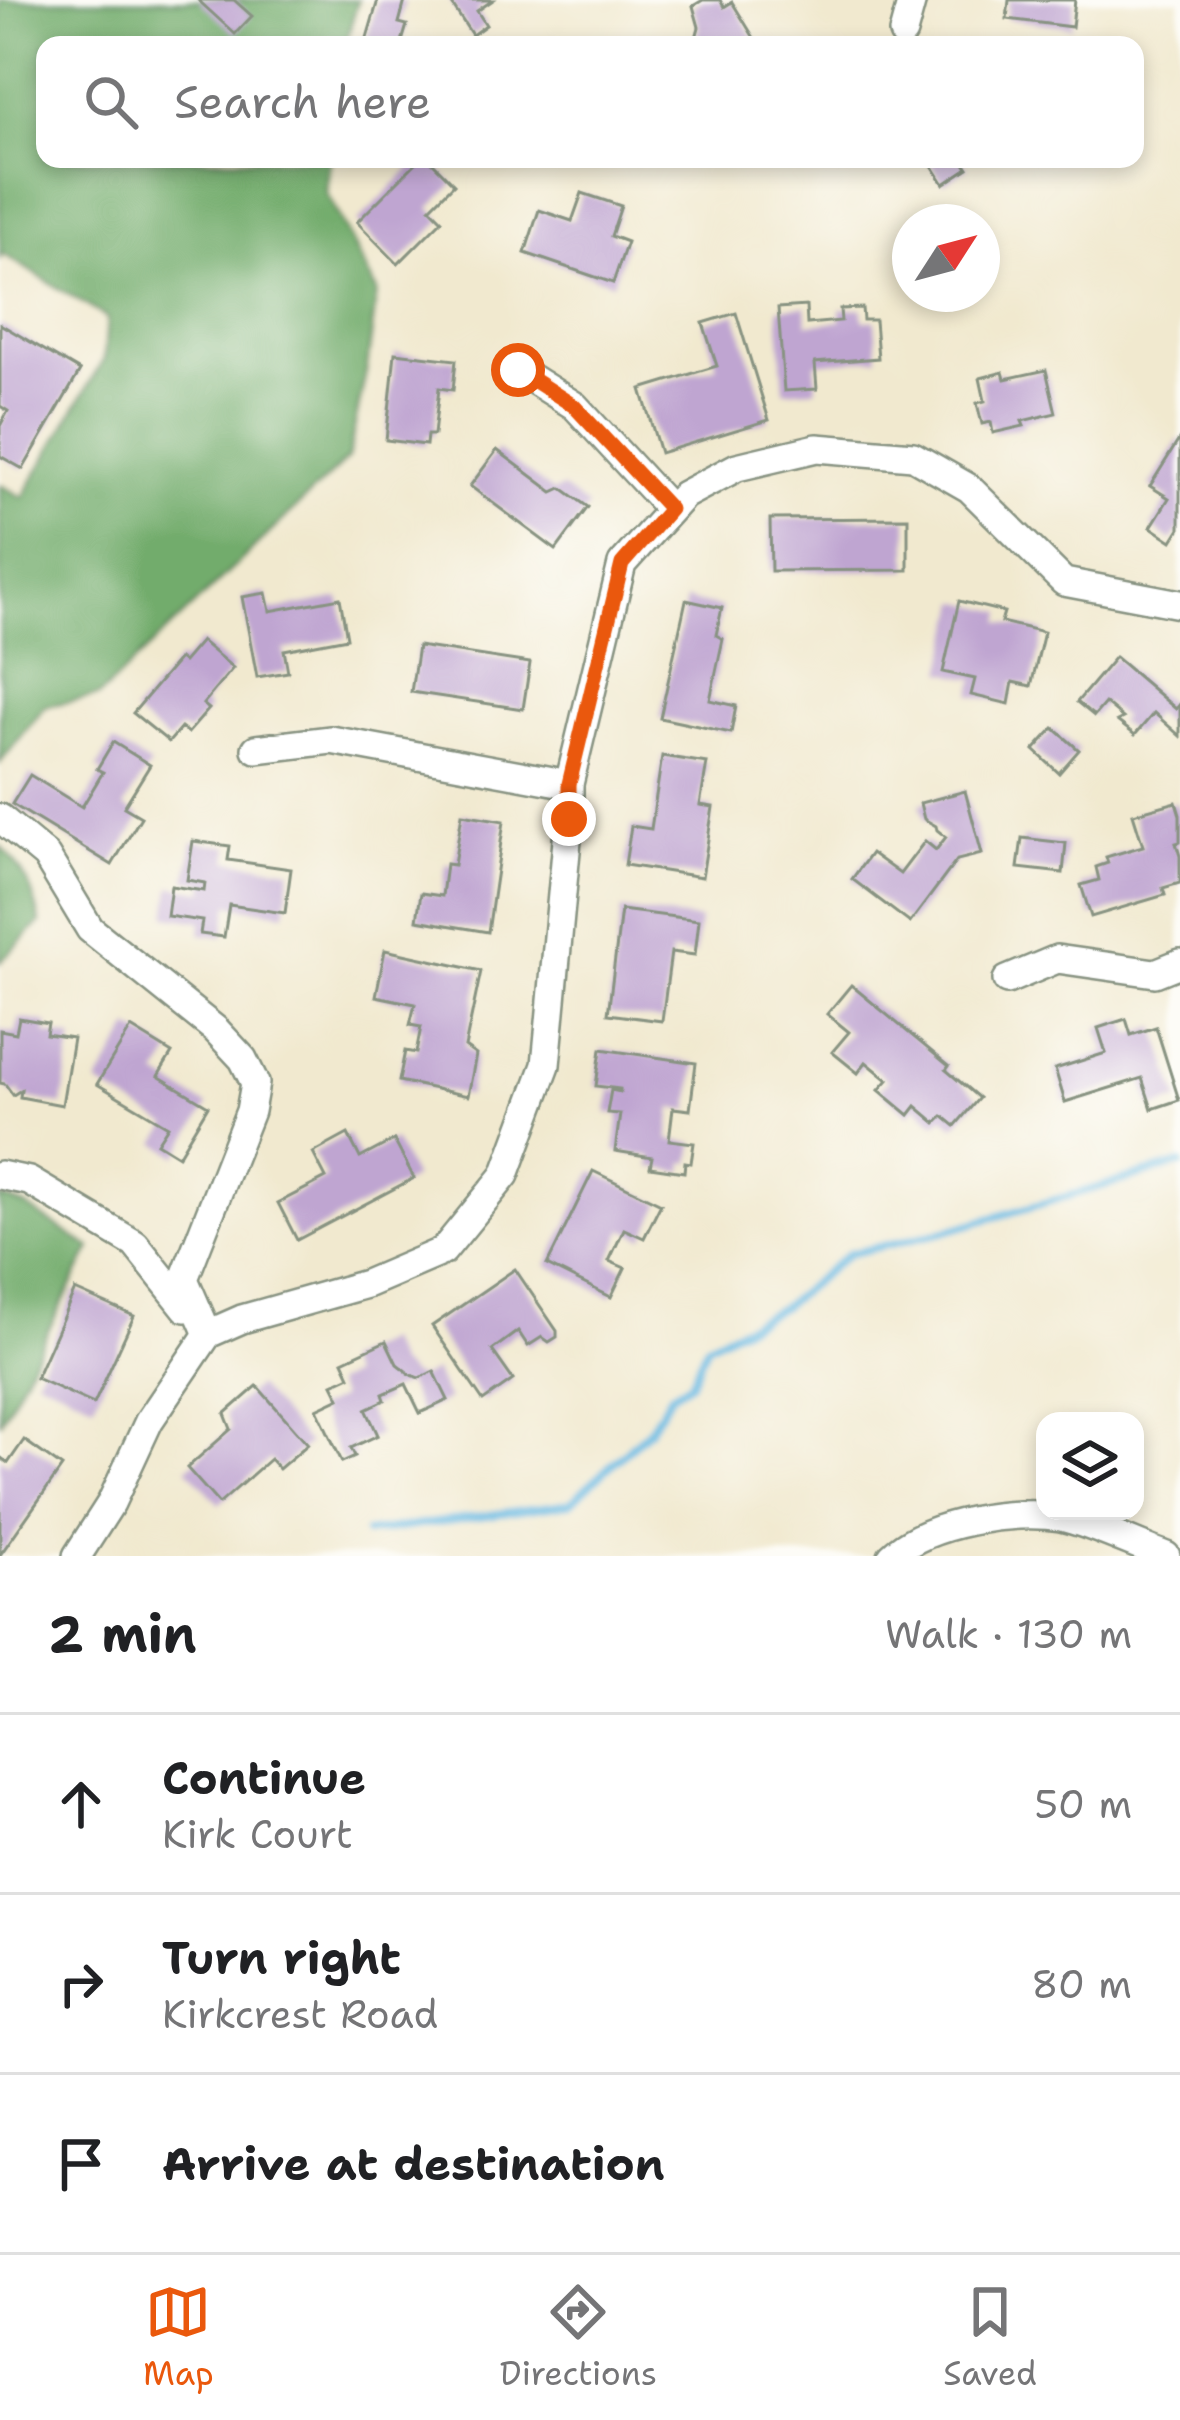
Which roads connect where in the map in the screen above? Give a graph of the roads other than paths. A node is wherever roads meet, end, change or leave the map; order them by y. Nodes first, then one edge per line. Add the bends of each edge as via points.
1 (912, 0) edge
2 (903, 33) dead end
3 (518, 370) dead end
4 (670, 509) junction
5 (1180, 604) edge
6 (256, 749) dead end
7 (569, 784) junction
8 (0, 818) edge
9 (1180, 962) edge
10 (1007, 980) dead end
11 (0, 1175) edge
12 (208, 1334) junction
13 (77, 1556) edge
14 (892, 1556) edge
15 (1166, 1556) edge

1 - 2 street
3 - 4 street via 574,406
4 - 5 street via 737,467 817,448 913,456 969,488 1064,582
4 - 7 street via 622,564
6 - 7 street via 332,740
7 - 12 street via 546,1065 505,1175 443,1251
8 - 12 street via 46,856 90,929 216,1030 255,1083 184,1279
9 - 10 street via 1155,973 1057,958
11 - 12 street via 29,1180 135,1244
12 - 13 street via 149,1421
14 - 15 street via 952,1525 1006,1515 1062,1517

